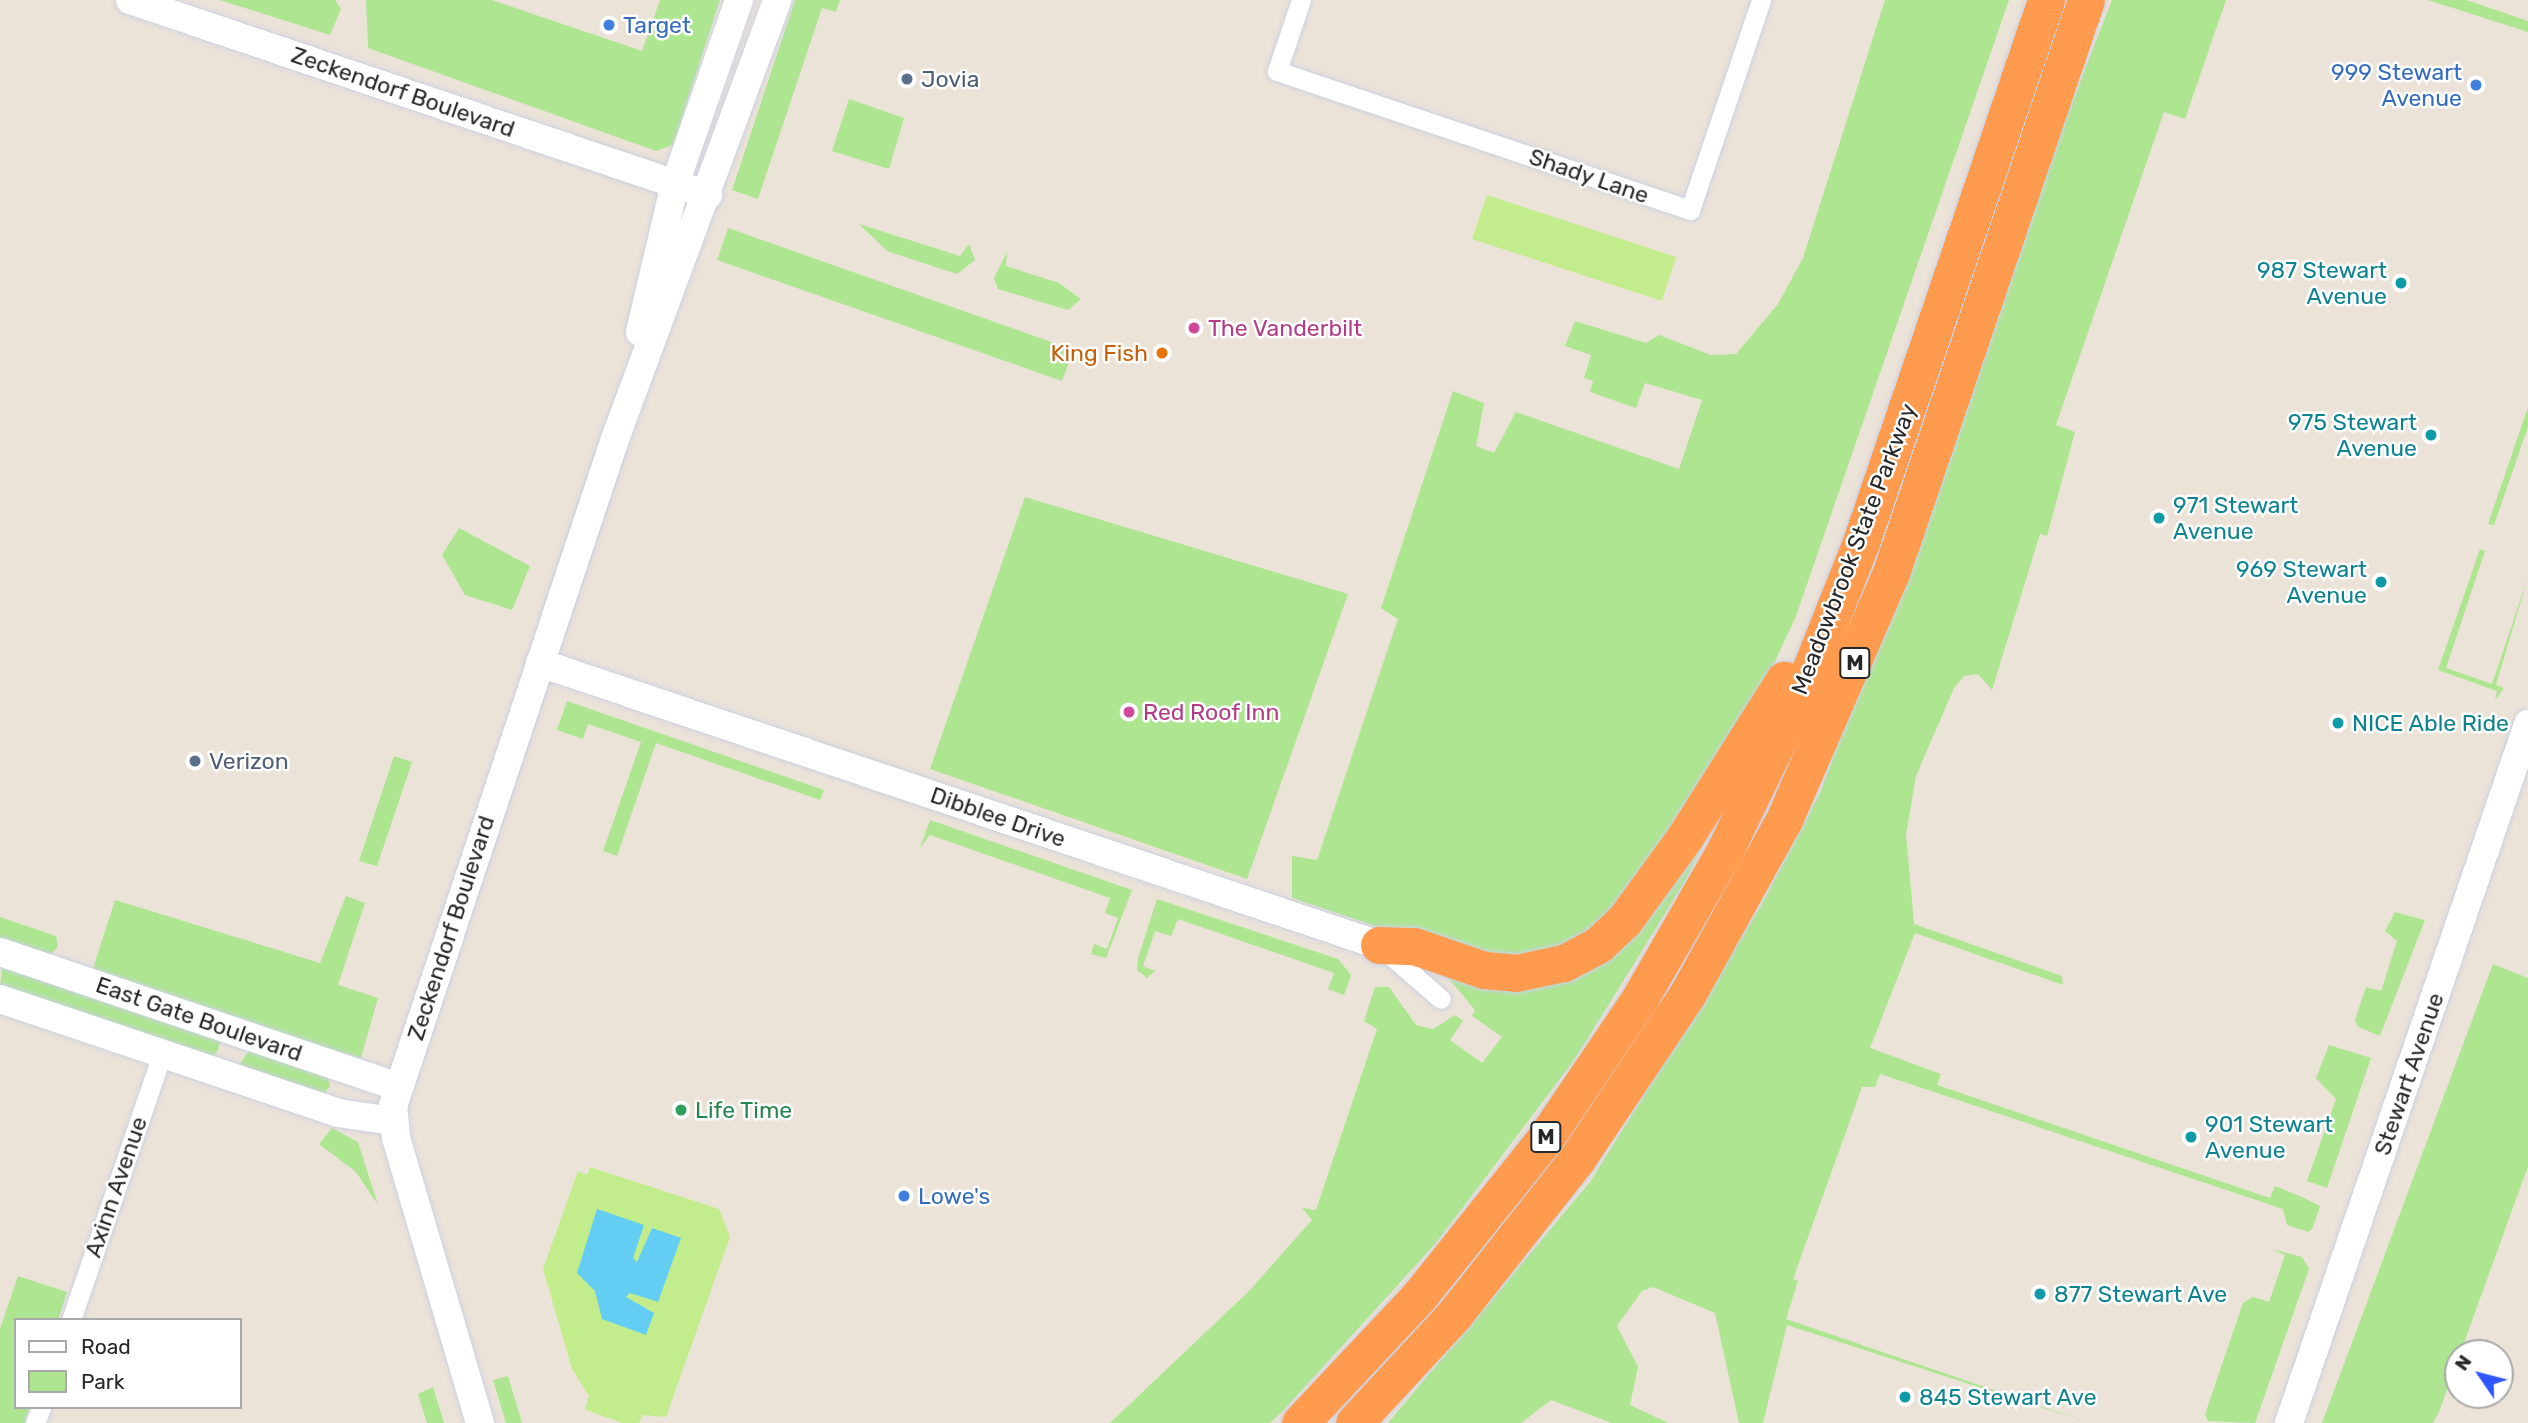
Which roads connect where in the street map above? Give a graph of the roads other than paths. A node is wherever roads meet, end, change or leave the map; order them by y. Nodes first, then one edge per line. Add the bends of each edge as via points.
1 (130, 0) edge
2 (739, 0) edge
3 (777, 0) edge
4 (1301, 0) edge
5 (1761, 0) edge
6 (2046, 0) edge
7 (2086, 0) edge
8 (675, 184) junction
9 (708, 195) junction
10 (615, 439) junction
11 (1850, 572) junction
12 (540, 663) junction
13 (2528, 724) edge
14 (1379, 945) junction
15 (0, 952) edge
16 (0, 999) edge
17 (1441, 999) dead end
18 (240, 1032) junction
19 (162, 1054) junction
20 (225, 1075) junction
21 (398, 1087) junction
22 (393, 1121) junction
23 (72, 1318) edge
24 (480, 1423) edge
25 (1300, 1423) edge
26 (1354, 1423) edge
27 (2289, 1423) edge

1 - 8 main road, Zeckendorf Boulevard
2 - 8 main road
3 - 9 main road
4 - 5 street, Shady Lane via 1278,71 1689,210
6 - 11 highway, Meadowbrook State Parkway / M
7 - 26 highway, Meadowbrook State Parkway / M via 1895,561 1784,820 1688,993 1577,1159 1454,1315
8 - 9 main road, Zeckendorf Boulevard
8 - 10 main road, Zeckendorf Boulevard
9 - 10 main road, Zeckendorf Boulevard
10 - 12 main road, Zeckendorf Boulevard
11 - 14 highway via 1704,810 1624,921 1599,944 1564,963 1516,973 1474,967 1414,946
11 - 25 highway, Meadowbrook State Parkway / M via 1756,789 1622,1025 1484,1218
12 - 14 main road, Dibblee Drive
12 - 21 main road, Zeckendorf Boulevard
13 - 27 main road, Stewart Avenue
14 - 17 street, Dibblee Drive
15 - 18 main road, East Gate Boulevard
16 - 19 main road, East Gate Boulevard
18 - 20 main road
18 - 21 main road, East Gate Boulevard
19 - 20 main road, East Gate Boulevard
19 - 23 street, Axinn Avenue
20 - 22 main road, East Gate Boulevard via 348,1116
21 - 22 main road, Zeckendorf Boulevard
22 - 24 main road, Zeckendorf Boulevard

